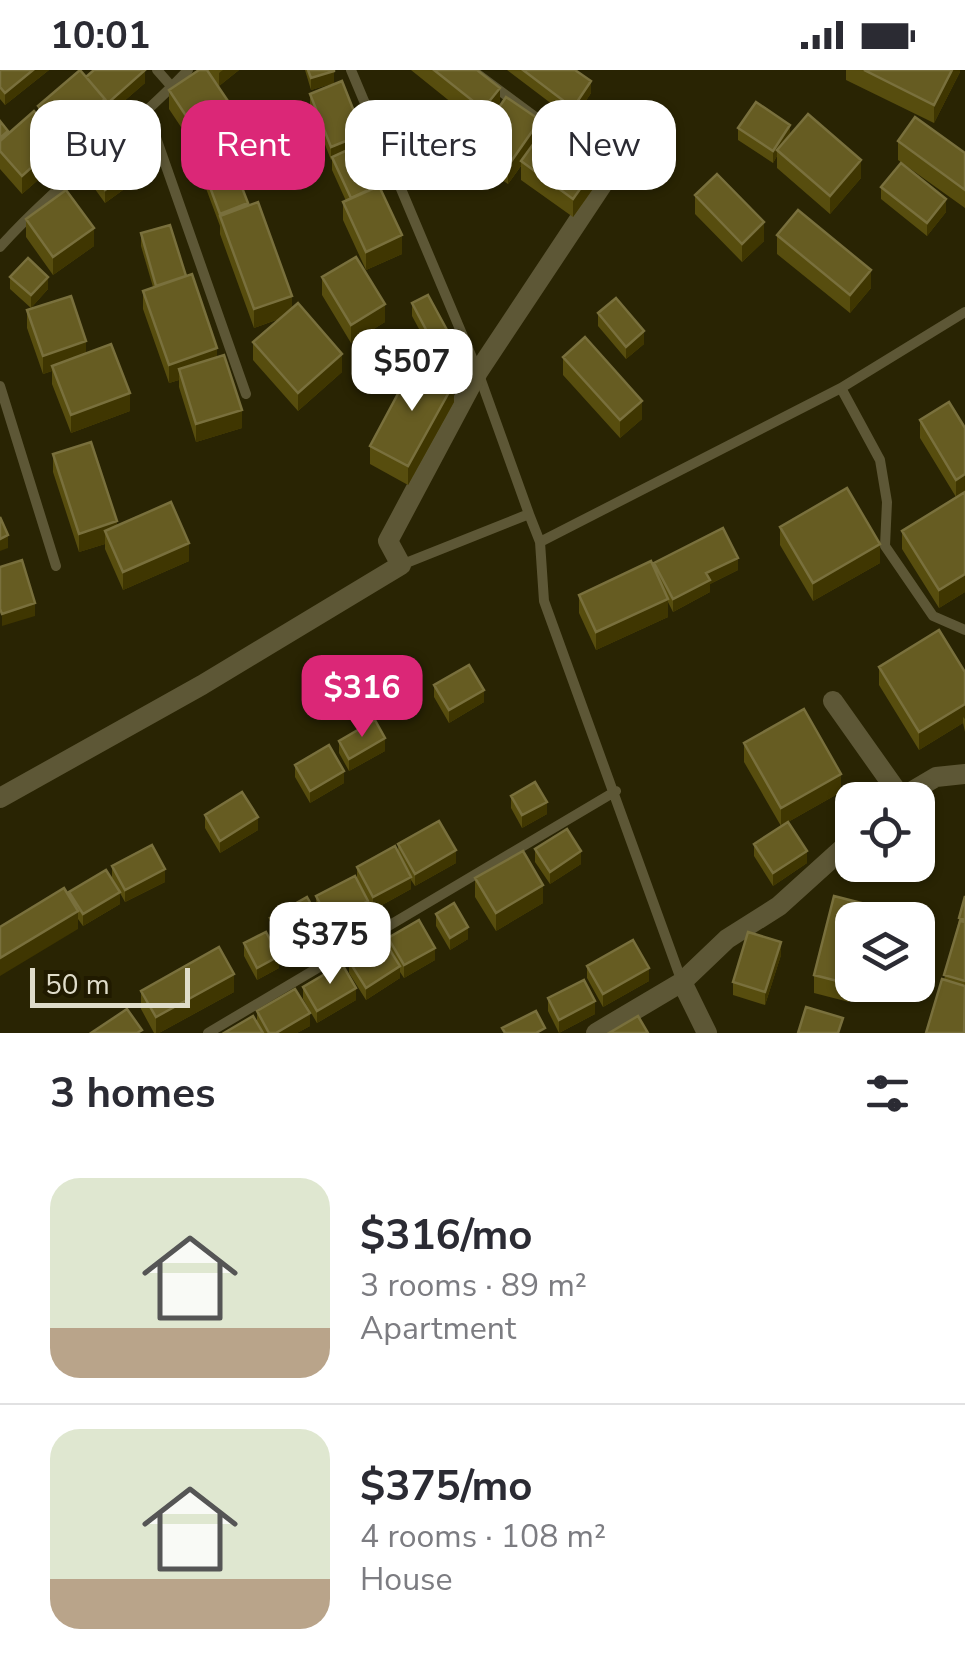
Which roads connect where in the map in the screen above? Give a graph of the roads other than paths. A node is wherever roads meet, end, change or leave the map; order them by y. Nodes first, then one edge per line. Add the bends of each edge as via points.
1 (157, 70) edge
2 (188, 70) edge
3 (351, 70) edge
4 (472, 70) edge
5 (172, 86) junction
6 (159, 100) edge
7 (532, 114) edge
8 (161, 152) edge
9 (58, 190) edge
10 (588, 190) edge
11 (0, 247) edge
12 (965, 312) edge
13 (478, 372) junction
14 (0, 386) edge
15 (840, 388) junction
16 (246, 394) dead end
17 (529, 514) junction
18 (540, 542) junction
19 (401, 565) junction
20 (56, 566) dead end
21 (965, 630) edge
22 (832, 701) dead end
23 (965, 774) edge
24 (888, 782) edge
25 (927, 782) edge
26 (616, 791) junction
27 (0, 798) edge
28 (835, 855) edge
29 (682, 982) junction
30 (208, 1033) edge
31 (596, 1033) edge
32 (707, 1033) edge

1 - 5 lane
2 - 5 lane
3 - 13 lane
4 - 7 lane
5 - 6 lane
8 - 16 lane
9 - 11 lane
10 - 13 street
12 - 15 lane
13 - 17 lane
13 - 19 street via 388,541
14 - 20 lane
15 - 18 lane
15 - 21 lane via 880,460 885,546 934,616
17 - 18 lane
17 - 19 lane
18 - 26 lane via 544,601
19 - 27 street
22 - 24 street
23 - 25 street
26 - 29 lane
26 - 30 lane
28 - 29 street
29 - 31 street
29 - 32 street

